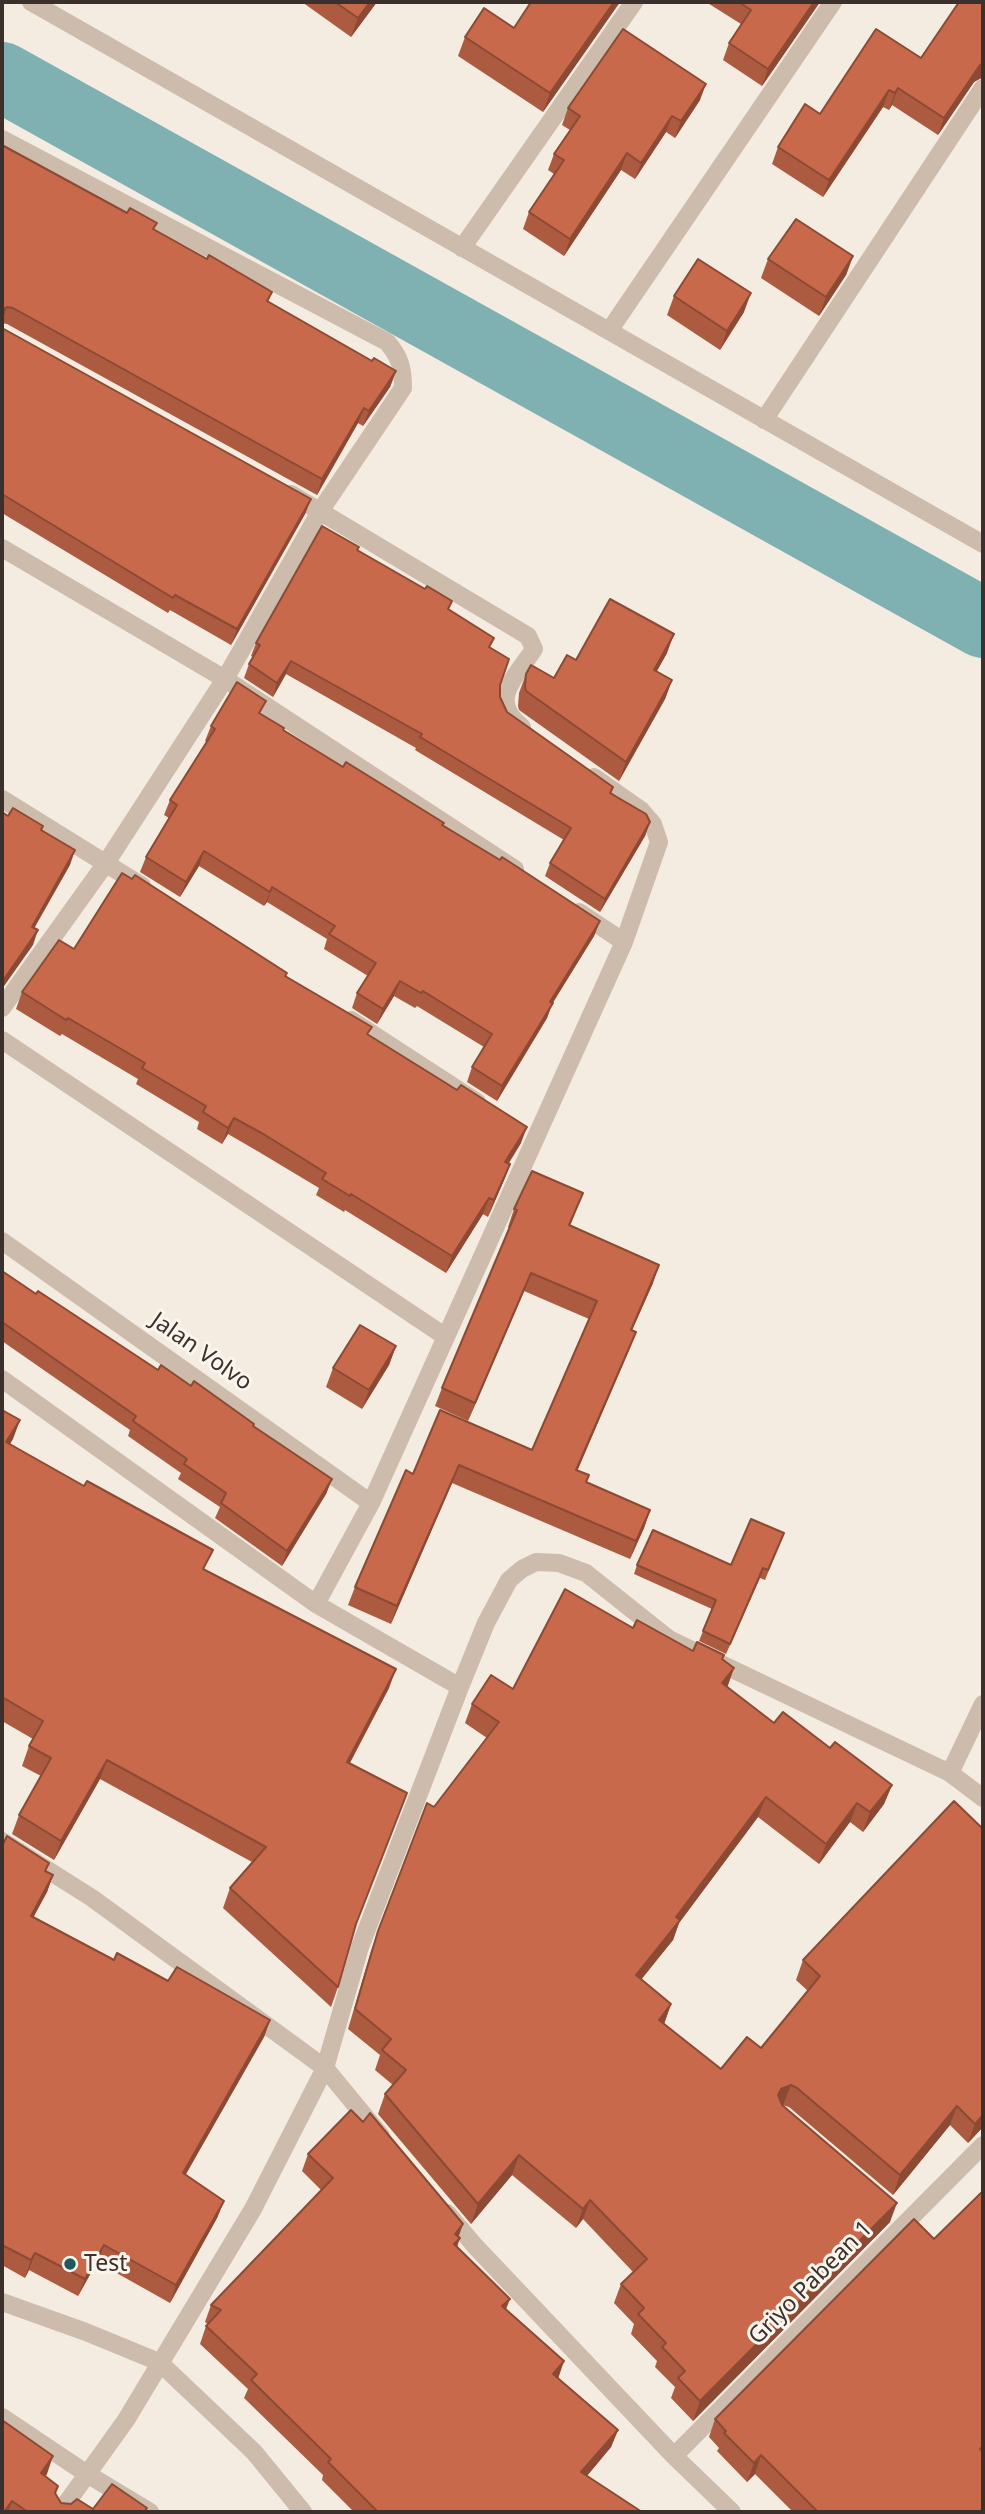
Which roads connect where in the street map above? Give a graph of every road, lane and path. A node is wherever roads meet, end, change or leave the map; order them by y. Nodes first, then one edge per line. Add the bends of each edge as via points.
1 (31, 2) edge
2 (634, 2) edge
3 (833, 2) edge
4 (983, 88) edge
5 (2, 139) edge
6 (462, 248) junction
7 (609, 331) junction
8 (764, 420) junction
9 (274, 484) edge
10 (321, 510) junction
11 (983, 544) edge
12 (2, 548) edge
13 (225, 679) junction
14 (541, 741) edge
15 (575, 764) edge
16 (2, 799) edge
17 (106, 863) junction
18 (533, 882) edge
19 (153, 893) edge
20 (567, 904) edge
21 (624, 942) junction
22 (2, 1008) edge
23 (338, 1012) edge
24 (2, 1040) edge
25 (488, 1109) edge
26 (2, 1241) edge
27 (446, 1337) junction
28 (2, 1379) edge
29 (371, 1503) junction
30 (316, 1604) junction
31 (460, 1686) junction
32 (983, 1704) edge
33 (950, 1773) junction
34 (983, 1798) edge
35 (2, 1841) edge
36 (325, 2068) junction
37 (983, 2145) edge
38 (395, 2152) edge
39 (439, 2204) edge
40 (892, 2210) edge
41 (907, 2222) junction
42 (2, 2302) edge
43 (159, 2362) junction
44 (2, 2417) edge
45 (674, 2456) junction
46 (87, 2474) junction
47 (60, 2512) edge
48 (150, 2512) edge
49 (303, 2512) edge
50 (732, 2512) edge

1 - 6 street
2 - 6 street
3 - 7 street
4 - 8 street
5 - 10 street via 387,342 403,369 403,388
6 - 7 street
7 - 8 street
8 - 11 street
9 - 10 street
10 - 13 street
10 - 14 street via 528,636 534,649 507,691 505,707 509,717
12 - 13 street
13 - 17 street
13 - 18 street
15 - 21 street via 641,810 653,824 659,842
16 - 17 street
17 - 19 street
17 - 22 street
20 - 21 street
21 - 27 street via 529,1135
23 - 25 street
24 - 27 street
26 - 29 street, Jalan Volvo
27 - 29 street
28 - 30 street
29 - 30 street
30 - 31 street
31 - 33 street via 509,1580 536,1562 559,1563 586,1573 670,1639
31 - 36 street via 360,1947
32 - 33 street
33 - 34 street
35 - 36 street via 92,1898
36 - 38 street
36 - 43 street via 253,2209
37 - 41 street, Griyo Pabean 1
39 - 45 street
40 - 41 street
41 - 45 street, Griyo Pabean 1
42 - 43 street
43 - 46 street
43 - 49 street via 254,2452
44 - 46 street
45 - 50 street
46 - 47 street
46 - 48 street

